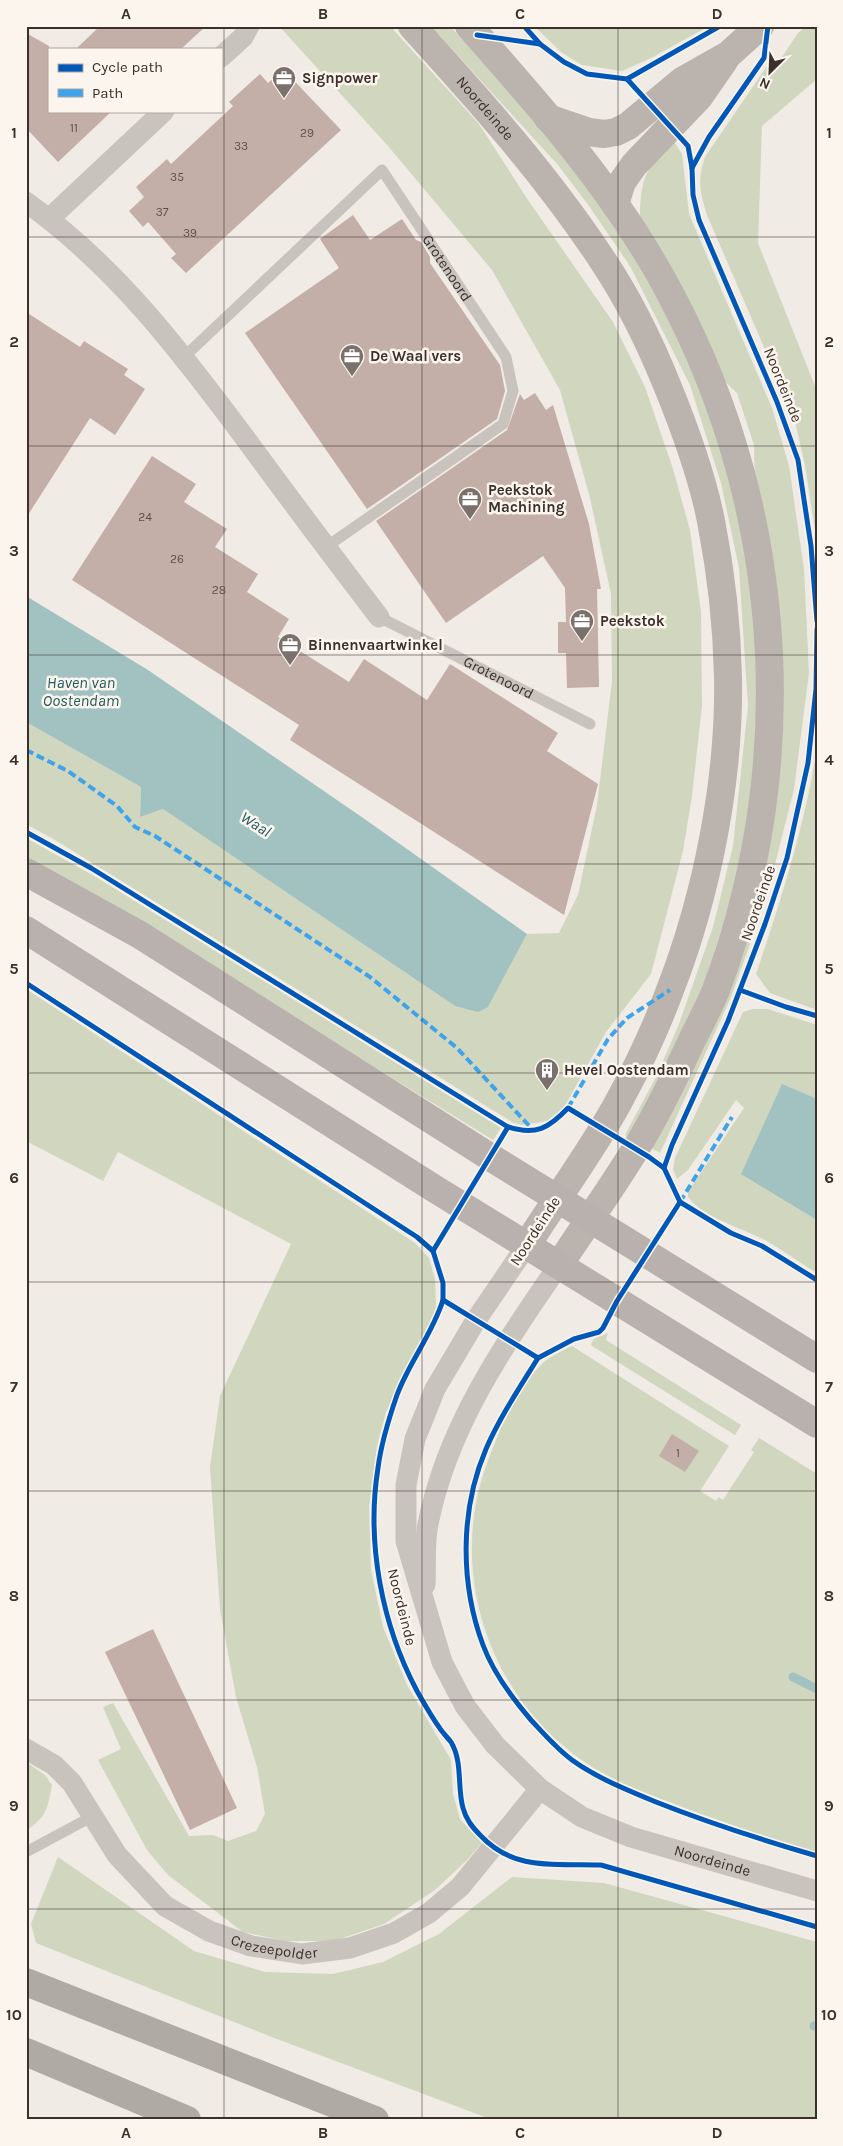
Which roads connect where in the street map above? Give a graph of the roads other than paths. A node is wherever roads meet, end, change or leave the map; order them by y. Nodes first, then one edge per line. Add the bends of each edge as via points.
1 (249, 26) edge
2 (412, 26) edge
3 (469, 26) edge
4 (760, 26) edge
5 (728, 55) junction
6 (222, 57) edge
7 (163, 112) edge
8 (548, 118) junction
9 (26, 202) edge
10 (615, 204) junction
11 (49, 219) junction
12 (184, 357) junction
13 (326, 547) junction
14 (379, 617) joint
15 (590, 724) dead end
16 (26, 872) edge
17 (26, 930) edge
18 (557, 1197) junction
19 (590, 1218) junction
20 (526, 1245) junction
21 (559, 1265) junction
22 (817, 1360) edge
23 (817, 1424) edge
24 (424, 1605) junction
25 (26, 1749) edge
26 (540, 1789) junction
27 (93, 1816) junction
28 (26, 1852) edge
29 (817, 1891) edge
30 (26, 1982) edge
31 (26, 2052) edge
32 (187, 2120) edge
33 (375, 2120) edge

1 - 6 street via 243,37
2 - 18 main road, Noordeinde via 502,126 553,190 606,265 647,338 687,434 711,518 722,592 728,677 726,744 713,843 690,930 670,990 641,1056 618,1102
3 - 8 main road, Noordeinde
4 - 5 main road
5 - 8 main road via 682,81 628,126 616,132 589,132
5 - 10 main road via 699,97 634,165 622,182
7 - 11 street
8 - 10 main road, Noordeinde
9 - 11 street, Grotenoord
10 - 19 main road, Noordeinde via 645,249 690,332 727,428 759,554 770,646 770,698 766,781 755,853 737,925 715,992 636,1150
11 - 12 street, Grotenoord via 118,282
12 - 13 street, Grotenoord
12 - 13 lane, Grotenoord via 382,170 506,357 512,391 503,424
13 - 14 street, Grotenoord
14 - 15 lane, Grotenoord
16 - 18 main road via 140,935
17 - 20 main road
18 - 19 main road
18 - 20 main road, Noordeinde
19 - 21 main road, Noordeinde
19 - 22 main road
20 - 21 main road
20 - 24 street, Noordeinde via 435,1389 415,1439 406,1485 406,1541
21 - 23 main road
21 - 24 street, Noordeinde via 508,1340 465,1415 439,1480 427,1526
24 - 26 street, Noordeinde via 442,1662 465,1706 495,1745
25 - 27 street, Crezeepolder via 54,1764 72,1783
26 - 27 street, Crezeepolder via 460,1886 429,1913 394,1933 350,1948 302,1954 250,1946 209,1931 165,1906 117,1854
26 - 29 street, Noordeinde via 582,1817 631,1837
27 - 28 lane
30 - 33 highway
31 - 32 highway

